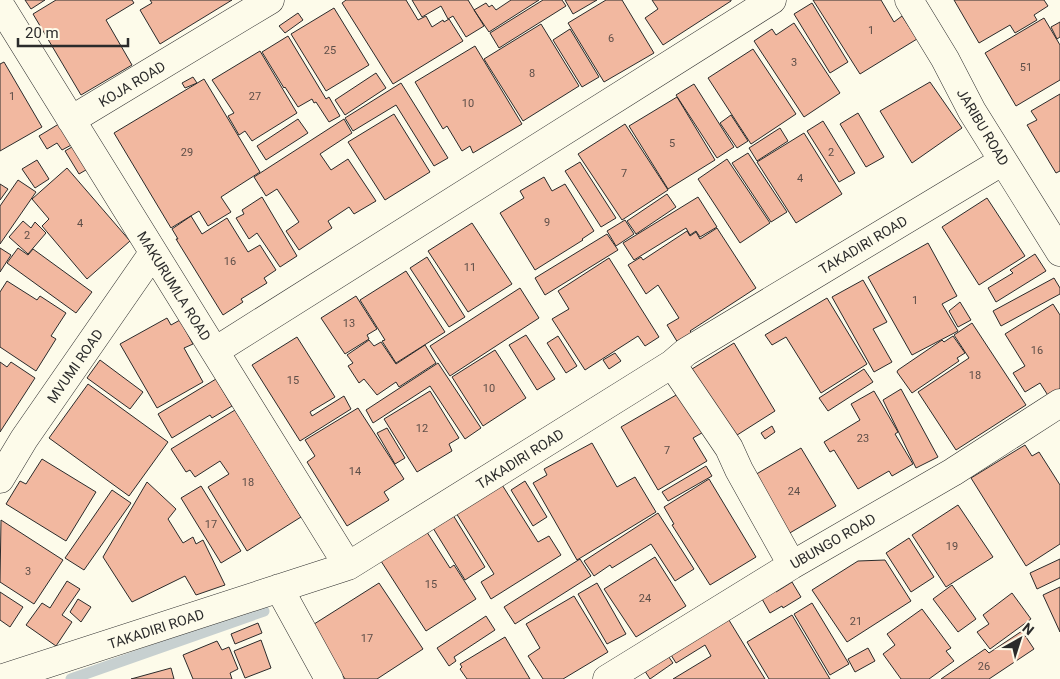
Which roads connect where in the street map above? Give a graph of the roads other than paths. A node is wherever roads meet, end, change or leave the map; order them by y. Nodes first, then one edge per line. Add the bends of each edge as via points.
1 (270, 0) edge
2 (772, 0) edge
3 (909, 0) edge
4 (3, 16) edge
5 (71, 120) junction
6 (1003, 161) junction
7 (1060, 252) edge
8 (154, 253) junction
9 (215, 351) junction
10 (672, 364) junction
11 (1060, 403) edge
12 (0, 479) edge
13 (792, 565) junction
14 (348, 566) junction
15 (279, 588) junction
16 (17, 676) edge
17 (329, 679) edge
18 (607, 679) edge

1 - 5 street, KOJA ROAD
2 - 9 street
3 - 6 street, JARIBU ROAD
4 - 5 street, MAKURUMLA ROAD
5 - 8 street, MAKURUMLA ROAD
6 - 7 street, JARIBU ROAD
6 - 10 street, TAKADIRI ROAD via 686,352
8 - 9 street, MAKURUMLA ROAD
8 - 12 street, MVUMI ROAD via 24,439
9 - 14 street, MAKURUMLA ROAD
10 - 13 street via 730,448
10 - 14 street, TAKADIRI ROAD
11 - 13 street, UBUNGO ROAD via 953,472
13 - 18 street, UBUNGO ROAD
14 - 15 street, TAKADIRI ROAD
15 - 16 street, TAKADIRI ROAD
15 - 17 street

